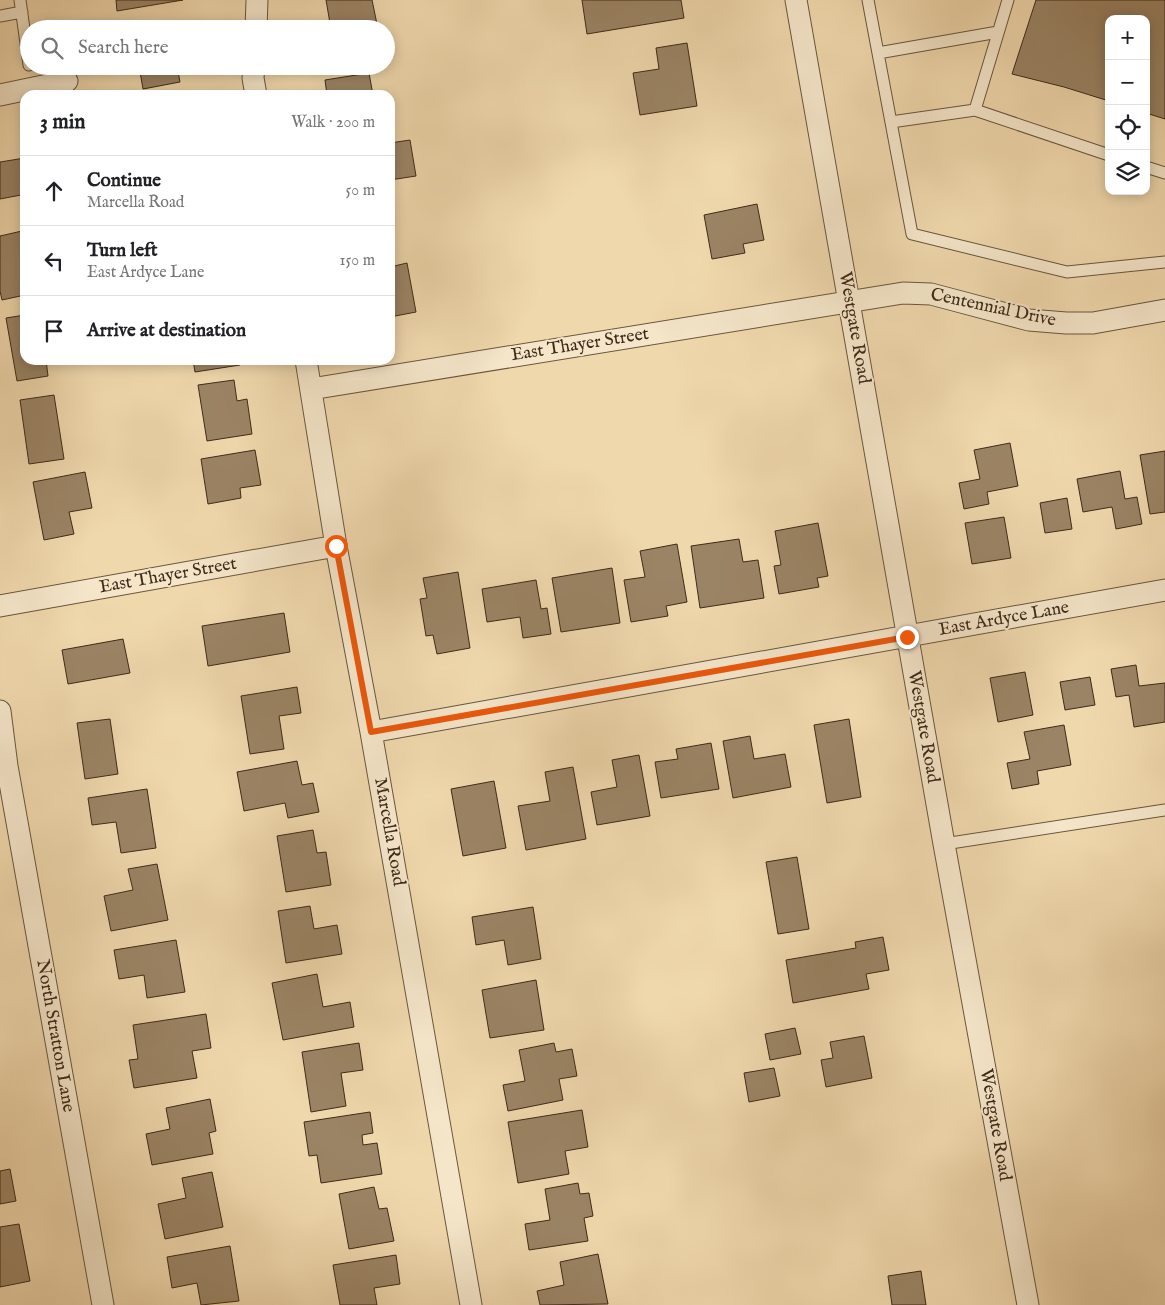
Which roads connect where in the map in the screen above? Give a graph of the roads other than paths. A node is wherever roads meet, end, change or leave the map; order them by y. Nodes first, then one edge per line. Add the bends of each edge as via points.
1 (257, 0) edge
2 (796, 0) edge
3 (868, 0) edge
4 (1008, 0) edge
5 (21, 6) edge
6 (0, 16) edge
7 (23, 20) edge
8 (256, 20) edge
9 (998, 32) junction
10 (878, 53) junction
11 (31, 75) edge
12 (253, 75) edge
13 (67, 81) dead end
14 (35, 88) junction
15 (26, 90) edge
16 (255, 90) edge
17 (20, 91) edge
18 (0, 96) edge
19 (976, 110) junction
20 (891, 122) junction
21 (1105, 154) edge
22 (1150, 168) edge
23 (1165, 173) edge
24 (1165, 262) edge
25 (850, 302) junction
26 (1165, 310) edge
27 (307, 365) edge
28 (311, 389) junction
29 (336, 546) junction
30 (1165, 590) edge
31 (0, 606) edge
32 (907, 637) junction
33 (0, 711) edge
34 (371, 732) junction
35 (3, 767) edge
36 (1165, 810) edge
37 (944, 844) junction
38 (103, 1305) edge
39 (471, 1305) edge
40 (1028, 1305) edge

1 - 8 street
2 - 25 street, Westgate Road
3 - 10 lane
4 - 9 lane
5 - 6 lane
5 - 7 lane
9 - 10 lane
9 - 19 lane
10 - 20 lane
11 - 14 lane
12 - 16 street
13 - 14 street
14 - 15 street
17 - 18 street
19 - 20 lane
19 - 21 lane
20 - 24 lane via 912,234 1067,272
22 - 23 lane
25 - 26 street, Centennial Drive via 903,293 931,294 1030,320 1066,323 1093,323
25 - 28 street, East Thayer Street
25 - 32 street, Westgate Road
27 - 28 street, Marcella Road
28 - 29 street, Marcella Road
29 - 31 street, East Thayer Street
29 - 34 street, Marcella Road
30 - 32 street, East Ardyce Lane
32 - 34 street, East Ardyce Lane
32 - 37 street, Westgate Road
33 - 35 street
34 - 39 street, Marcella Road
35 - 38 street, North Stratton Lane
36 - 37 lane
37 - 40 street, Westgate Road

